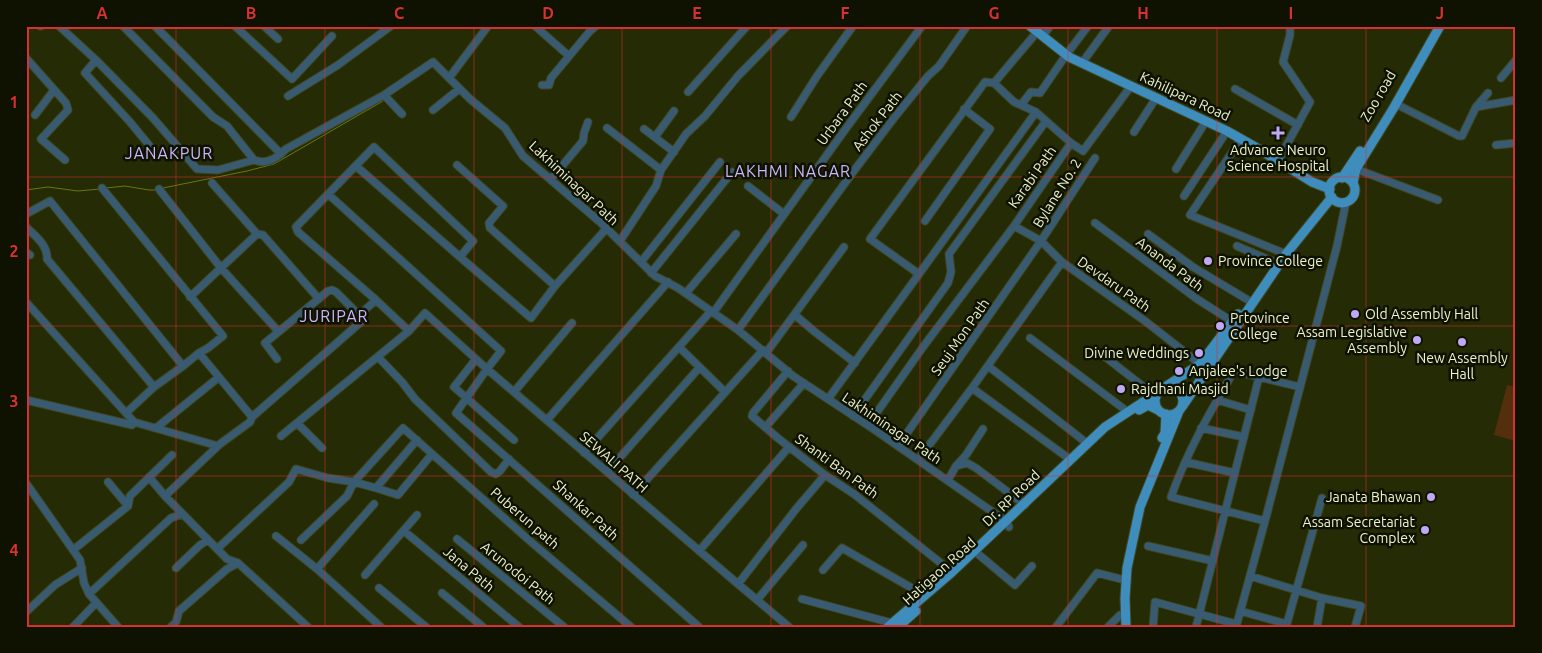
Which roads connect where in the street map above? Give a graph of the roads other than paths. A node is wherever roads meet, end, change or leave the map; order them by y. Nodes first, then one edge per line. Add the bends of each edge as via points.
1 (60, 26) edge
2 (123, 26) edge
3 (155, 26) edge
4 (235, 26) edge
5 (264, 26) edge
6 (391, 26) edge
7 (488, 26) edge
8 (535, 26) edge
9 (747, 26) edge
10 (787, 26) edge
11 (853, 26) edge
12 (922, 26) edge
13 (967, 26) edge
14 (1050, 26) edge
15 (1088, 26) edge
16 (1109, 26) edge
17 (1290, 26) edge
18 (1433, 26) edge
19 (1440, 26) edge
20 (590, 28) edge
21 (1036, 31) edge
22 (332, 36) dead end
23 (278, 39) dead end
24 (1066, 55) junction
25 (569, 56) junction
26 (96, 60) junction
27 (1516, 60) edge
28 (28, 63) edge
29 (1082, 63) junction
30 (449, 78) junction
31 (1501, 78) dead end
32 (994, 83) junction
33 (542, 85) dead end
34 (1131, 86) junction
35 (459, 89) junction
36 (1236, 89) dead end
37 (54, 90) junction
38 (688, 92) dead end
39 (1488, 93) dead end
40 (384, 95) junction
41 (288, 96) dead end
42 (1156, 98) junction
43 (1516, 100) edge
44 (1021, 105) junction
45 (1400, 106) dead end
46 (1476, 107) junction
47 (964, 109) junction
48 (433, 110) dead end
49 (674, 111) dead end
50 (1036, 112) junction
51 (402, 114) dead end
52 (35, 115) dead end
53 (791, 117) dead end
54 (1046, 121) junction
55 (1206, 121) junction
56 (588, 122) dead end
57 (1298, 125) junction
58 (607, 128) dead end
59 (644, 129) dead end
60 (1227, 131) junction
61 (1134, 132) dead end
62 (655, 137) junction
63 (1241, 139) junction
64 (1071, 143) junction
65 (1516, 143) edge
66 (1496, 145) dead end
67 (153, 150) dead end
68 (674, 152) junction
69 (281, 154) junction
70 (1094, 158) dead end
71 (65, 160) dead end
72 (254, 160) junction
73 (1278, 161) junction
74 (720, 162) dead end
75 (457, 165) dead end
76 (356, 166) junction
77 (1176, 169) dead end
78 (1356, 169) junction
79 (660, 170) junction
80 (732, 172) dead end
81 (1342, 178) junction
82 (550, 179) junction
83 (212, 183) dead end
84 (1353, 183) junction
85 (748, 186) dead end
86 (102, 188) dead end
87 (159, 189) dead end
88 (1331, 193) junction
89 (328, 194) junction
90 (1184, 196) dead end
91 (1438, 200) dead end
92 (1346, 202) junction
93 (26, 214) edge
94 (784, 214) junction
95 (925, 221) dead end
96 (1095, 223) dead end
97 (1014, 226) junction
98 (26, 227) edge
99 (606, 229) junction
100 (257, 234) junction
101 (736, 234) dead end
102 (1148, 234) dead end
103 (1041, 241) junction
104 (620, 242) junction
105 (1236, 246) dead end
106 (844, 247) dead end
107 (1284, 253) junction
108 (460, 256) junction
109 (641, 262) junction
110 (1062, 262) junction
111 (1274, 262) junction
112 (221, 268) junction
113 (651, 272) junction
114 (918, 274) junction
115 (668, 282) junction
116 (555, 286) junction
117 (686, 293) junction
118 (190, 296) junction
119 (319, 299) junction
120 (376, 300) junction
121 (1248, 300) junction
122 (26, 302) edge
123 (712, 312) junction
124 (358, 315) junction
125 (795, 315) junction
126 (1233, 322) junction
127 (572, 323) dead end
128 (738, 330) junction
129 (278, 331) junction
130 (409, 332) junction
131 (1030, 338) dead end
132 (679, 347) junction
133 (764, 352) junction
134 (1100, 352) dead end
135 (199, 353) junction
136 (378, 357) junction
137 (277, 359) dead end
138 (476, 359) junction
139 (855, 363) junction
140 (1200, 364) junction
141 (183, 366) junction
142 (988, 366) junction
143 (699, 368) junction
144 (487, 369) junction
145 (788, 371) junction
146 (1259, 377) junction
147 (219, 378) junction
148 (804, 383) junction
149 (154, 387) junction
150 (1165, 387) junction
151 (1300, 387) junction
152 (972, 388) junction
153 (514, 392) junction
154 (725, 392) junction
155 (1155, 394) junction
156 (466, 398) junction
157 (828, 399) junction
158 (26, 400) edge
159 (1217, 400) junction
160 (1180, 409) junction
161 (1251, 410) junction
162 (1128, 412) junction
163 (1162, 412) junction
164 (126, 413) junction
165 (853, 416) junction
166 (252, 417) junction
167 (547, 420) junction
168 (134, 422) junction
169 (296, 423) junction
170 (769, 423) dead end
171 (868, 425) junction
172 (156, 428) junction
173 (1201, 428) junction
174 (983, 429) dead end
175 (281, 436) dead end
176 (1244, 437) junction
177 (417, 440) junction
178 (514, 440) dead end
179 (1088, 444) junction
180 (218, 446) junction
181 (898, 446) junction
182 (789, 447) junction
183 (322, 448) dead end
184 (584, 453) junction
185 (432, 454) junction
186 (172, 455) dead end
187 (510, 459) junction
188 (918, 460) junction
189 (1071, 460) junction
190 (1185, 462) junction
191 (956, 466) junction
192 (607, 472) junction
193 (1235, 473) junction
194 (825, 475) junction
195 (150, 477) junction
196 (948, 480) junction
197 (108, 482) dead end
198 (354, 482) junction
199 (26, 483) edge
200 (376, 488) junction
201 (633, 494) junction
202 (165, 496) junction
203 (1322, 498) dead end
204 (374, 504) dead end
205 (1025, 505) junction
206 (128, 506) junction
207 (1225, 510) junction
208 (182, 514) junction
209 (417, 515) dead end
210 (1265, 521) junction
211 (1008, 524) junction
212 (404, 530) junction
213 (276, 536) dead end
214 (457, 539) dead end
215 (208, 540) junction
216 (301, 540) dead end
217 (802, 546) dead end
218 (1148, 546) dead end
219 (217, 549) junction
220 (73, 550) junction
221 (699, 551) junction
222 (978, 554) junction
223 (1213, 561) junction
224 (238, 563) junction
225 (1032, 566) dead end
226 (82, 568) junction
227 (176, 568) dead end
228 (317, 569) junction
229 (822, 570) dead end
230 (952, 572) junction
231 (365, 575) dead end
232 (1250, 576) junction
233 (1121, 579) junction
234 (738, 584) junction
235 (379, 588) dead end
236 (1296, 590) junction
237 (442, 593) dead end
238 (89, 594) junction
239 (923, 597) junction
240 (1322, 598) junction
241 (802, 599) dead end
242 (757, 600) junction
243 (96, 603) junction
244 (1240, 611) junction
245 (26, 612) edge
246 (1200, 614) junction
247 (1122, 615) junction
248 (1236, 625) edge
249 (1287, 625) edge
250 (895, 626) edge
251 (73, 627) edge
252 (118, 627) edge
253 (171, 627) edge
254 (308, 627) edge
255 (381, 627) edge
256 (426, 627) edge
257 (483, 627) edge
258 (519, 627) edge
259 (564, 627) edge
260 (631, 627) edge
261 (699, 627) edge
262 (789, 627) edge
263 (1056, 627) edge
264 (1108, 627) edge
265 (1121, 627) edge
266 (1126, 627) edge
267 (1153, 627) edge
268 (1196, 627) edge
269 (1316, 627) edge
270 (1355, 627) edge

1 - 26 street, Lakhiminagar Path
2 - 72 street via 213,117 227,126
3 - 69 street
4 - 22 street via 292,79
5 - 23 street
6 - 41 street
7 - 30 street
8 - 25 street
9 - 38 street
10 - 68 street via 738,76
11 - 53 street
12 - 94 street, Urbara Path
13 - 128 street, Ashok Path via 939,66 852,172
14 - 21 street
15 - 24 street
16 - 29 street
17 - 57 street via 1283,62 1310,102
18 - 81 main road, Zoo road via 1385,114
19 - 78 main road
20 - 25 street
21 - 24 main road, Kahilipara Road
21 - 32 street
24 - 29 main road, Kahilipara Road
24 - 44 street via 1040,93 1031,92
25 - 33 street via 549,85
26 - 67 street via 84,73
26 - 72 street, Lakhiminagar Path via 154,118 197,169 218,170
27 - 31 street
28 - 37 street
29 - 34 main road, Kahilipara Road
30 - 35 street, Lakhiminagar Path
30 - 40 street, Lakhiminagar Path via 433,62
32 - 44 street, Karabi Path
32 - 47 street via 985,82
34 - 42 main road, Kahilipara Road
34 - 64 street via 1083,151
35 - 48 street
35 - 82 street, Lakhiminagar Path via 505,128 523,156
36 - 57 street
37 - 52 street
37 - 71 street via 68,110 41,140
39 - 46 street
40 - 51 street
40 - 69 street, Lakhiminagar Path
42 - 55 main road, Kahilipara Road
42 - 61 street
43 - 46 street
44 - 50 street, Karabi Path
45 - 46 street via 1458,136 1462,136
47 - 95 street via 990,129
47 - 114 street via 870,239
49 - 62 street
50 - 54 street, Karabi Path
50 - 114 street
54 - 64 street, Karabi Path
54 - 165 street via 950,254 948,282
55 - 60 main road, Kahilipara Road
55 - 77 street
56 - 82 street via 583,141
57 - 73 street
58 - 79 street
59 - 62 street
60 - 63 main road, Kahilipara Road
60 - 90 street
62 - 68 street
63 - 73 main road, Kahilipara Road
63 - 107 street via 1190,215
64 - 97 street, Karabi Path
65 - 66 street
68 - 79 street
69 - 72 street, Lakhiminagar Path via 270,161
70 - 103 street, Bylane No. 2
73 - 88 main road, Kahilipara Road
74 - 109 street
75 - 116 street via 503,206 489,224 490,228
76 - 89 street
76 - 108 street
76 - 108 street via 374,147 473,241
78 - 84 main road
78 - 91 street
79 - 104 street via 656,186
80 - 113 street
81 - 84 main road
81 - 88 main road via 1333,182
82 - 99 street, Lakhiminagar Path
83 - 100 street
84 - 92 main road via 1355,194
85 - 94 street
86 - 118 street
87 - 112 street
88 - 92 main road via 1338,202
88 - 107 main road
89 - 120 street via 296,226 298,232
89 - 144 street via 501,351
92 - 151 street
93 - 141 street via 50,201
94 - 123 street, Urbara Path
96 - 126 street, Ananda Path
97 - 103 street, Devdaru Path
97 - 171 street, Karabi Path
98 - 149 street via 48,251 47,259
99 - 104 street, Lakhiminagar Path
99 - 116 street
100 - 112 street
100 - 119 street via 263,235
101 - 117 street
102 - 121 street via 1193,267
103 - 110 street, Devdaru Path
103 - 181 street, Seuj Mon Path
104 - 109 street, Lakhiminagar Path
105 - 111 street
106 - 125 street
107 - 111 main road
107 - 160 main road
108 - 116 street via 531,318
109 - 113 street, Lakhiminagar Path
110 - 140 street, Devdaru Path
110 - 142 street
111 - 121 main road
112 - 118 street
112 - 129 street
113 - 115 street, Lakhiminagar Path
114 - 139 street
115 - 117 street, Lakhiminagar Path
115 - 167 street
117 - 123 street, Lakhiminagar Path
118 - 135 street via 223,336
119 - 124 street via 332,290
119 - 129 street
120 - 124 street
120 - 130 street
121 - 126 main road
122 - 164 street
123 - 128 street, Lakhiminagar Path
123 - 132 street, Urbara Path
124 - 166 street via 362,322
125 - 133 street
125 - 139 street
126 - 140 main road
127 - 153 street
128 - 133 street, Lakhiminagar Path
129 - 137 street via 265,343
130 - 136 street
130 - 138 street, SEWALI PATH via 424,313
131 - 162 street
132 - 143 street
132 - 184 street, Urbara Path
133 - 145 street, Lakhiminagar Path
133 - 154 street
134 - 155 street
135 - 141 street
135 - 147 street
136 - 169 street
136 - 187 street via 415,399 491,472 496,474
138 - 144 street, SEWALI PATH
138 - 156 street via 454,387
139 - 157 street
140 - 150 main road
141 - 149 street
142 - 152 street
142 - 179 street
143 - 154 street
143 - 192 street
144 - 153 street, SEWALI PATH
144 - 156 street
145 - 148 street, Lakhiminagar Path
145 - 182 street, Shanti Ban Path via 752,414
146 - 151 street
146 - 159 street via 1234,371
146 - 161 street
147 - 166 street
147 - 172 street
148 - 157 street, Lakhiminagar Path
148 - 170 street
149 - 164 street
150 - 155 main road
150 - 160 main road via 1181,393 1183,402
151 - 210 street
152 - 188 street
152 - 189 street
153 - 167 street, SEWALI PATH
154 - 201 street
155 - 162 main road, Dr. RP Road
155 - 163 main road via 1155,402
156 - 178 street
156 - 187 street, Shankar Path via 456,412
157 - 165 street, Lakhiminagar Path
158 - 168 street via 132,425
159 - 161 street
159 - 173 street
160 - 163 main road via 1171,415
160 - 247 main road via 1140,507 1127,568
161 - 176 street
162 - 179 main road, Dr. RP Road via 1105,427
163 - 211 main road, Hatigaon Road via 1146,405 1105,434
163 - 233 main road via 1165,433 1134,507
164 - 168 street
165 - 171 street, Lakhiminagar Path
166 - 180 street via 250,422
167 - 184 street, SEWALI PATH
168 - 172 street
169 - 175 street
169 - 183 street
171 - 181 street, Lakhiminagar Path
172 - 180 street
173 - 176 street
173 - 190 street
174 - 191 street
176 - 193 street
177 - 185 street, Puberun path
177 - 198 street, Puberun path via 403,428
177 - 200 street
179 - 189 main road, Dr. RP Road
180 - 202 street
181 - 188 street, Lakhiminagar Path
182 - 194 street, Shanti Ban Path
182 - 221 street
184 - 192 street, SEWALI PATH
185 - 200 street via 398,495
185 - 260 street, Puberun path
186 - 195 street
187 - 261 street, Shankar Path
188 - 196 street, Lakhiminagar Path
189 - 205 main road, Dr. RP Road
190 - 193 street
190 - 207 street via 1171,497
191 - 196 street
191 - 205 street via 967,463 976,468
192 - 201 street, SEWALI PATH
193 - 207 street
194 - 230 street, Shanti Ban Path via 854,494
194 - 234 street
195 - 202 street
195 - 206 street via 130,496
196 - 211 street, Lakhiminagar Path
197 - 206 street
198 - 200 street
198 - 216 street via 347,496
198 - 219 street via 296,469 289,482
199 - 220 street
201 - 221 street, SEWALI PATH
202 - 208 street
203 - 236 street
204 - 228 street
205 - 211 main road, Dr. RP Road
206 - 220 street
207 - 210 street
207 - 223 street
208 - 215 street
208 - 238 street via 171,518
209 - 212 street
210 - 232 street
211 - 222 main road, Hatigaon Road
211 - 230 main road, Dr. RP Road
212 - 231 street
212 - 258 street, Jana Path
213 - 228 street
214 - 259 street, Arunodoi Path
215 - 219 street
215 - 227 street
217 - 242 street
218 - 223 street
219 - 224 street via 227,559
220 - 226 street
221 - 234 street, SEWALI PATH
222 - 225 street via 1015,585
222 - 250 main road, Hatigaon Road
223 - 246 street
224 - 253 street via 179,611
224 - 254 street
226 - 238 street
226 - 245 street via 55,585
228 - 255 street
229 - 239 street via 842,548
230 - 239 main road, Dr. RP Road
232 - 236 street
232 - 244 street
233 - 247 main road
233 - 263 street via 1097,573
234 - 242 street, SEWALI PATH
235 - 256 street
236 - 240 street
236 - 249 street
237 - 257 street
238 - 243 street
239 - 250 main road, Dr. RP Road
240 - 269 street
240 - 270 street via 1360,606
241 - 250 street
242 - 262 street, SEWALI PATH
243 - 251 street
243 - 252 street
244 - 248 street
244 - 249 street
246 - 248 street
246 - 267 street via 1155,602
246 - 268 street
247 - 264 street
247 - 265 main road
247 - 266 main road

